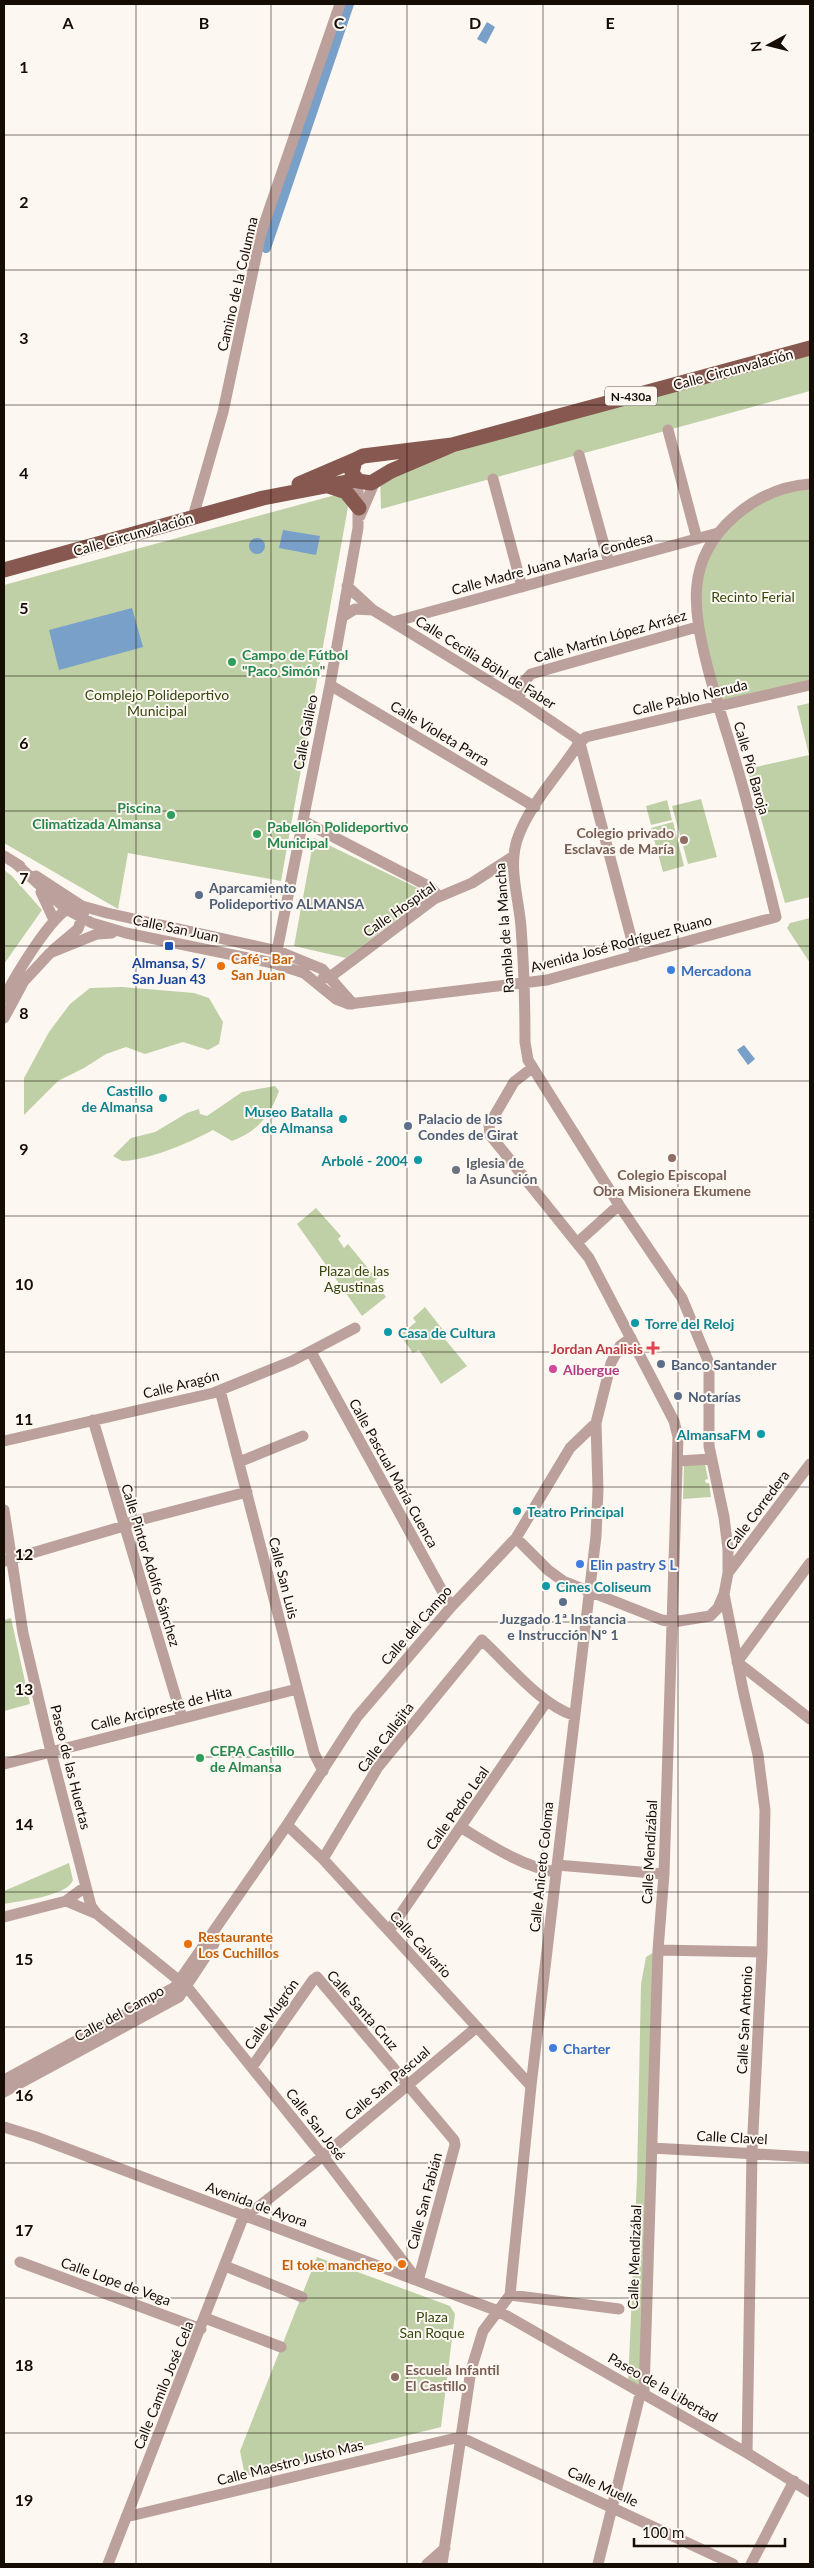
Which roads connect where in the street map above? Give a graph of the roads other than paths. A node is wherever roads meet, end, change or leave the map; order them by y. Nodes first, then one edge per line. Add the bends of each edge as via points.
1 (340, 4) edge
2 (810, 348) edge
3 (668, 430) dead end
4 (452, 445) junction
5 (579, 455) dead end
6 (360, 458) junction
7 (376, 479) junction
8 (493, 479) dead end
9 (358, 481) junction
10 (810, 484) edge
11 (326, 486) junction
12 (263, 498) junction
13 (359, 513) junction
14 (193, 517) junction
15 (718, 533) junction
16 (697, 539) junction
17 (609, 563) junction
18 (4, 570) edge
19 (347, 586) junction
20 (522, 587) junction
21 (373, 610) junction
22 (342, 616) junction
23 (393, 622) junction
24 (697, 627) junction
25 (330, 685) junction
26 (810, 686) edge
27 (520, 700) junction
28 (718, 706) junction
29 (579, 743) junction
30 (535, 807) junction
31 (303, 821) junction
32 (514, 856) junction
33 (9, 859) edge
34 (32, 881) junction
35 (439, 897) junction
36 (76, 912) junction
37 (776, 917) joint
38 (54, 920) junction
39 (126, 932) junction
40 (278, 951) junction
41 (50, 953) junction
42 (636, 956) junction
43 (274, 964) junction
44 (304, 973) junction
45 (330, 977) junction
46 (524, 984) junction
47 (4, 998) edge
48 (353, 1004) junction
49 (4, 1018) edge
50 (532, 1068) junction
51 (619, 1205) junction
52 (578, 1242) junction
53 (355, 1328) dead end
54 (631, 1338) junction
55 (312, 1352) junction
56 (220, 1390) junction
57 (93, 1420) junction
58 (596, 1423) junction
59 (304, 1436) dead end
60 (4, 1441) edge
61 (710, 1460) junction
62 (679, 1461) junction
63 (239, 1462) junction
64 (810, 1464) edge
65 (247, 1492) junction
66 (4, 1510) edge
67 (124, 1526) junction
68 (516, 1538) junction
69 (8, 1560) edge
70 (810, 1563) edge
71 (728, 1573) junction
72 (588, 1592) junction
73 (724, 1594) junction
74 (451, 1607) junction
75 (673, 1622) junction
76 (737, 1662) junction
77 (297, 1689) junction
78 (547, 1701) junction
79 (573, 1715) junction
80 (182, 1718) junction
81 (810, 1719) edge
82 (51, 1752) junction
83 (4, 1764) edge
84 (323, 1771) junction
85 (287, 1825) junction
86 (462, 1828) junction
87 (323, 1859) junction
88 (556, 1869) junction
89 (664, 1874) junction
90 (85, 1887) junction
91 (66, 1901) junction
92 (97, 1914) junction
93 (4, 1917) edge
94 (389, 1931) junction
95 (658, 1950) junction
96 (762, 1952) junction
97 (314, 1977) joint
98 (183, 1984) junction
99 (476, 2027) junction
100 (252, 2068) junction
101 (4, 2080) edge
102 (409, 2085) junction
103 (531, 2086) junction
104 (4, 2092) edge
105 (4, 2127) edge
106 (652, 2148) junction
107 (752, 2152) junction
108 (322, 2156) junction
109 (810, 2157) edge
110 (244, 2215) junction
111 (20, 2262) dead end
112 (225, 2266) junction
113 (418, 2281) junction
114 (510, 2295) junction
115 (302, 2297) dead end
116 (619, 2310) dead end
117 (498, 2311) junction
118 (203, 2323) junction
119 (281, 2347) dead end
120 (643, 2392) junction
121 (460, 2437) junction
122 (747, 2453) junction
123 (794, 2481) junction
124 (810, 2492) edge
125 (613, 2507) junction
126 (126, 2517) junction
127 (445, 2548) junction
128 (108, 2564) edge
129 (427, 2564) edge
130 (442, 2564) edge
131 (598, 2564) edge
132 (733, 2564) edge
133 (751, 2564) edge

1 - 14 street, Camino de la Columna via 262,233 223,412
2 - 4 main road, Calle Circunvalación / N-430a
3 - 16 street
4 - 6 main road, N-430a
4 - 7 main road, N-430a
5 - 17 street
6 - 7 main road via 378,462 380,471
6 - 9 main road via 352,473
6 - 12 main road, Calle Circunvalación
7 - 9 main road via 366,484
7 - 13 street, Calle Galileo
8 - 20 street
9 - 11 main road, Calle Circunvalación
9 - 13 street, Calle Galileo
10 - 15 street via 768,494 744,509
11 - 12 main road, Calle Circunvalación
11 - 13 main road via 346,492
12 - 14 main road, Calle Circunvalación
13 - 19 street, Calle Galileo
14 - 18 main road, Calle Circunvalación
15 - 16 street, Calle Madre Juana María Condesa
15 - 24 street, Calle Pío Baroja via 704,554 698,575
16 - 17 street, Calle Madre Juana María Condesa
17 - 20 street, Calle Madre Juana María Condesa
19 - 21 street, Calle Cecilia Böhl de Faber
19 - 22 street, Calle Galileo
20 - 23 street, Calle Madre Juana María Condesa
21 - 22 street via 355,609
21 - 23 street, Calle Cecilia Böhl de Faber
22 - 25 street, Calle Galileo
23 - 27 street, Calle Cecilia Böhl de Faber
24 - 27 street, Calle Martín López Arráez via 531,674 521,684
24 - 28 street, Calle Pío Baroja
25 - 30 street, Calle Violeta Parra
25 - 31 street, Calle Galileo
26 - 28 street, Calle Pablo Neruda
27 - 29 street, Calle Cecilia Böhl de Faber via 567,730
28 - 29 street, Calle Pablo Neruda via 591,735
28 - 37 street, Calle Pío Baroja
29 - 30 street, Rambla de la Mancha
29 - 42 street
30 - 32 street, Rambla de la Mancha via 520,832
31 - 35 street via 430,887
31 - 40 street, Calle Galileo
32 - 35 street, Calle Hospital via 466,886
32 - 46 street, Rambla de la Mancha
33 - 34 street
33 - 36 street
34 - 36 street
34 - 38 street via 45,898
35 - 45 street, Calle Hospital
36 - 38 street
36 - 39 street, Calle San Juan
36 - 40 street, Calle San Juan via 107,914
36 - 41 street via 78,929
37 - 42 street, Avenida José Rodríguez Ruano
38 - 47 street
39 - 41 street via 97,934
39 - 43 street, Calle San Juan
40 - 43 street via 282,960
40 - 45 street, Calle San Juan via 317,966
41 - 49 street via 24,981
42 - 46 street, Avenida José Rodríguez Ruano
43 - 44 street, Calle San Juan
44 - 45 street, Calle San Juan
44 - 48 street, Calle San Juan via 342,1002
45 - 48 street, Calle San Juan
46 - 48 street, Avenida José Rodríguez Ruano
46 - 50 street, Rambla de la Mancha via 525,1042
50 - 51 street, Rambla de la Mancha
50 - 52 street, Calle Mendizábal via 514,1082 489,1125 490,1135
51 - 52 street
51 - 61 street, Rambla de la Mancha via 682,1298 703,1346 709,1363
52 - 54 street, Calle Mendizábal
53 - 55 street, Calle Aragón
54 - 58 street, Calle Aniceto Coloma via 620,1346 611,1363
54 - 62 street, Calle Mendizábal via 676,1426
55 - 56 street, Calle Aragón
55 - 74 street, Calle Pascual María Cuenca
56 - 57 street, Calle Aragón
56 - 63 street, Calle San Luis
57 - 60 street, Calle Aragón
57 - 67 street, Calle Pintor Adolfo Sánchez
58 - 68 street, Calle del Campo via 570,1448
58 - 72 street, Calle Aniceto Coloma via 597,1515
59 - 63 street
61 - 62 street
61 - 71 street, Rambla de la Mancha via 724,1517
62 - 75 street, Calle Mendizábal
63 - 65 street, Calle San Luis
64 - 71 street, Calle Corredera
65 - 67 street
65 - 77 street, Calle San Luis
66 - 69 street, Paseo de las Huertas
67 - 69 street
67 - 80 street, Calle Pintor Adolfo Sánchez
68 - 72 street via 552,1574
68 - 74 street, Calle del Campo
69 - 82 street, Paseo de las Huertas
70 - 76 street
71 - 73 street
72 - 75 street
72 - 79 street, Calle Aniceto Coloma
73 - 75 street via 710,1616
73 - 76 street, Calle San Antonio
74 - 84 street, Calle del Campo via 357,1717
75 - 89 street, Calle Mendizábal
76 - 81 street
76 - 96 street, Calle San Antonio via 764,1794
77 - 80 street, Calle Arcipreste de Hita
77 - 84 street, Calle San Luis via 314,1753
78 - 79 street
78 - 86 street, Calle Pedro Leal
78 - 87 street, Calle Callejita via 482,1640 378,1767
79 - 88 street, Calle Aniceto Coloma
80 - 82 street, Calle Arcipreste de Hita
82 - 83 street, Calle Arcipreste de Hita
82 - 90 street, Paseo de las Huertas
84 - 85 street, Calle del Campo
85 - 87 street, Calle Calvario
85 - 98 street, Calle del Campo
86 - 88 street via 543,1870
86 - 94 street, Calle Pedro Leal
87 - 94 street, Calle Calvario
88 - 89 street
88 - 103 street, Calle Aniceto Coloma
89 - 95 street, Calle Mendizábal
90 - 91 street
90 - 92 street, Paseo de las Huertas
91 - 92 street
91 - 93 street
92 - 98 street, Paseo de las Huertas
94 - 99 street, Calle Calvario
95 - 96 street
95 - 106 street, Calle Mendizábal
96 - 107 street, Calle San Antonio
97 - 100 street, Calle Mugrón
97 - 102 street, Calle Santa Cruz via 320,1978
98 - 100 street, Calle San José
98 - 101 street, Calle del Campo
98 - 104 street, Calle del Campo via 179,1997
99 - 102 street, Calle San Pascual
99 - 103 street, Calle Calvario
100 - 108 street, Calle San José
102 - 108 street, Calle San Pascual
102 - 113 street, Calle San Fabián via 455,2142
103 - 114 street, Calle Aniceto Coloma
105 - 110 street, Avenida de Ayora
106 - 107 street, Calle Clavel
106 - 120 street, Calle Mendizábal
107 - 109 street, Calle Clavel
107 - 122 street, Calle San Antonio
108 - 110 street, Calle San Pascual
108 - 113 street, Calle San José
110 - 112 street, Calle Camilo José Cela
110 - 113 street, Avenida de Ayora
111 - 118 street, Calle Lope de Vega
112 - 115 street
112 - 118 street, Calle Camilo José Cela
113 - 117 street, Avenida de Ayora
114 - 116 street
114 - 117 street
117 - 120 street, Paseo de la Libertad
117 - 121 street via 483,2331 474,2356
118 - 119 street, Calle Lope de Vega
118 - 126 street, Calle Camilo José Cela
120 - 122 street, Paseo de la Libertad
120 - 125 street, Calle Mendizábal
121 - 125 street, Calle Muelle
121 - 126 street, Calle Maestro Justo Mas
121 - 127 street
122 - 123 street, Paseo de la Libertad
123 - 124 street, Paseo de la Libertad
123 - 133 street
125 - 131 street, Calle Mendizábal
125 - 132 street, Calle Muelle
126 - 128 street, Calle Camilo José Cela
127 - 129 street
127 - 130 street

